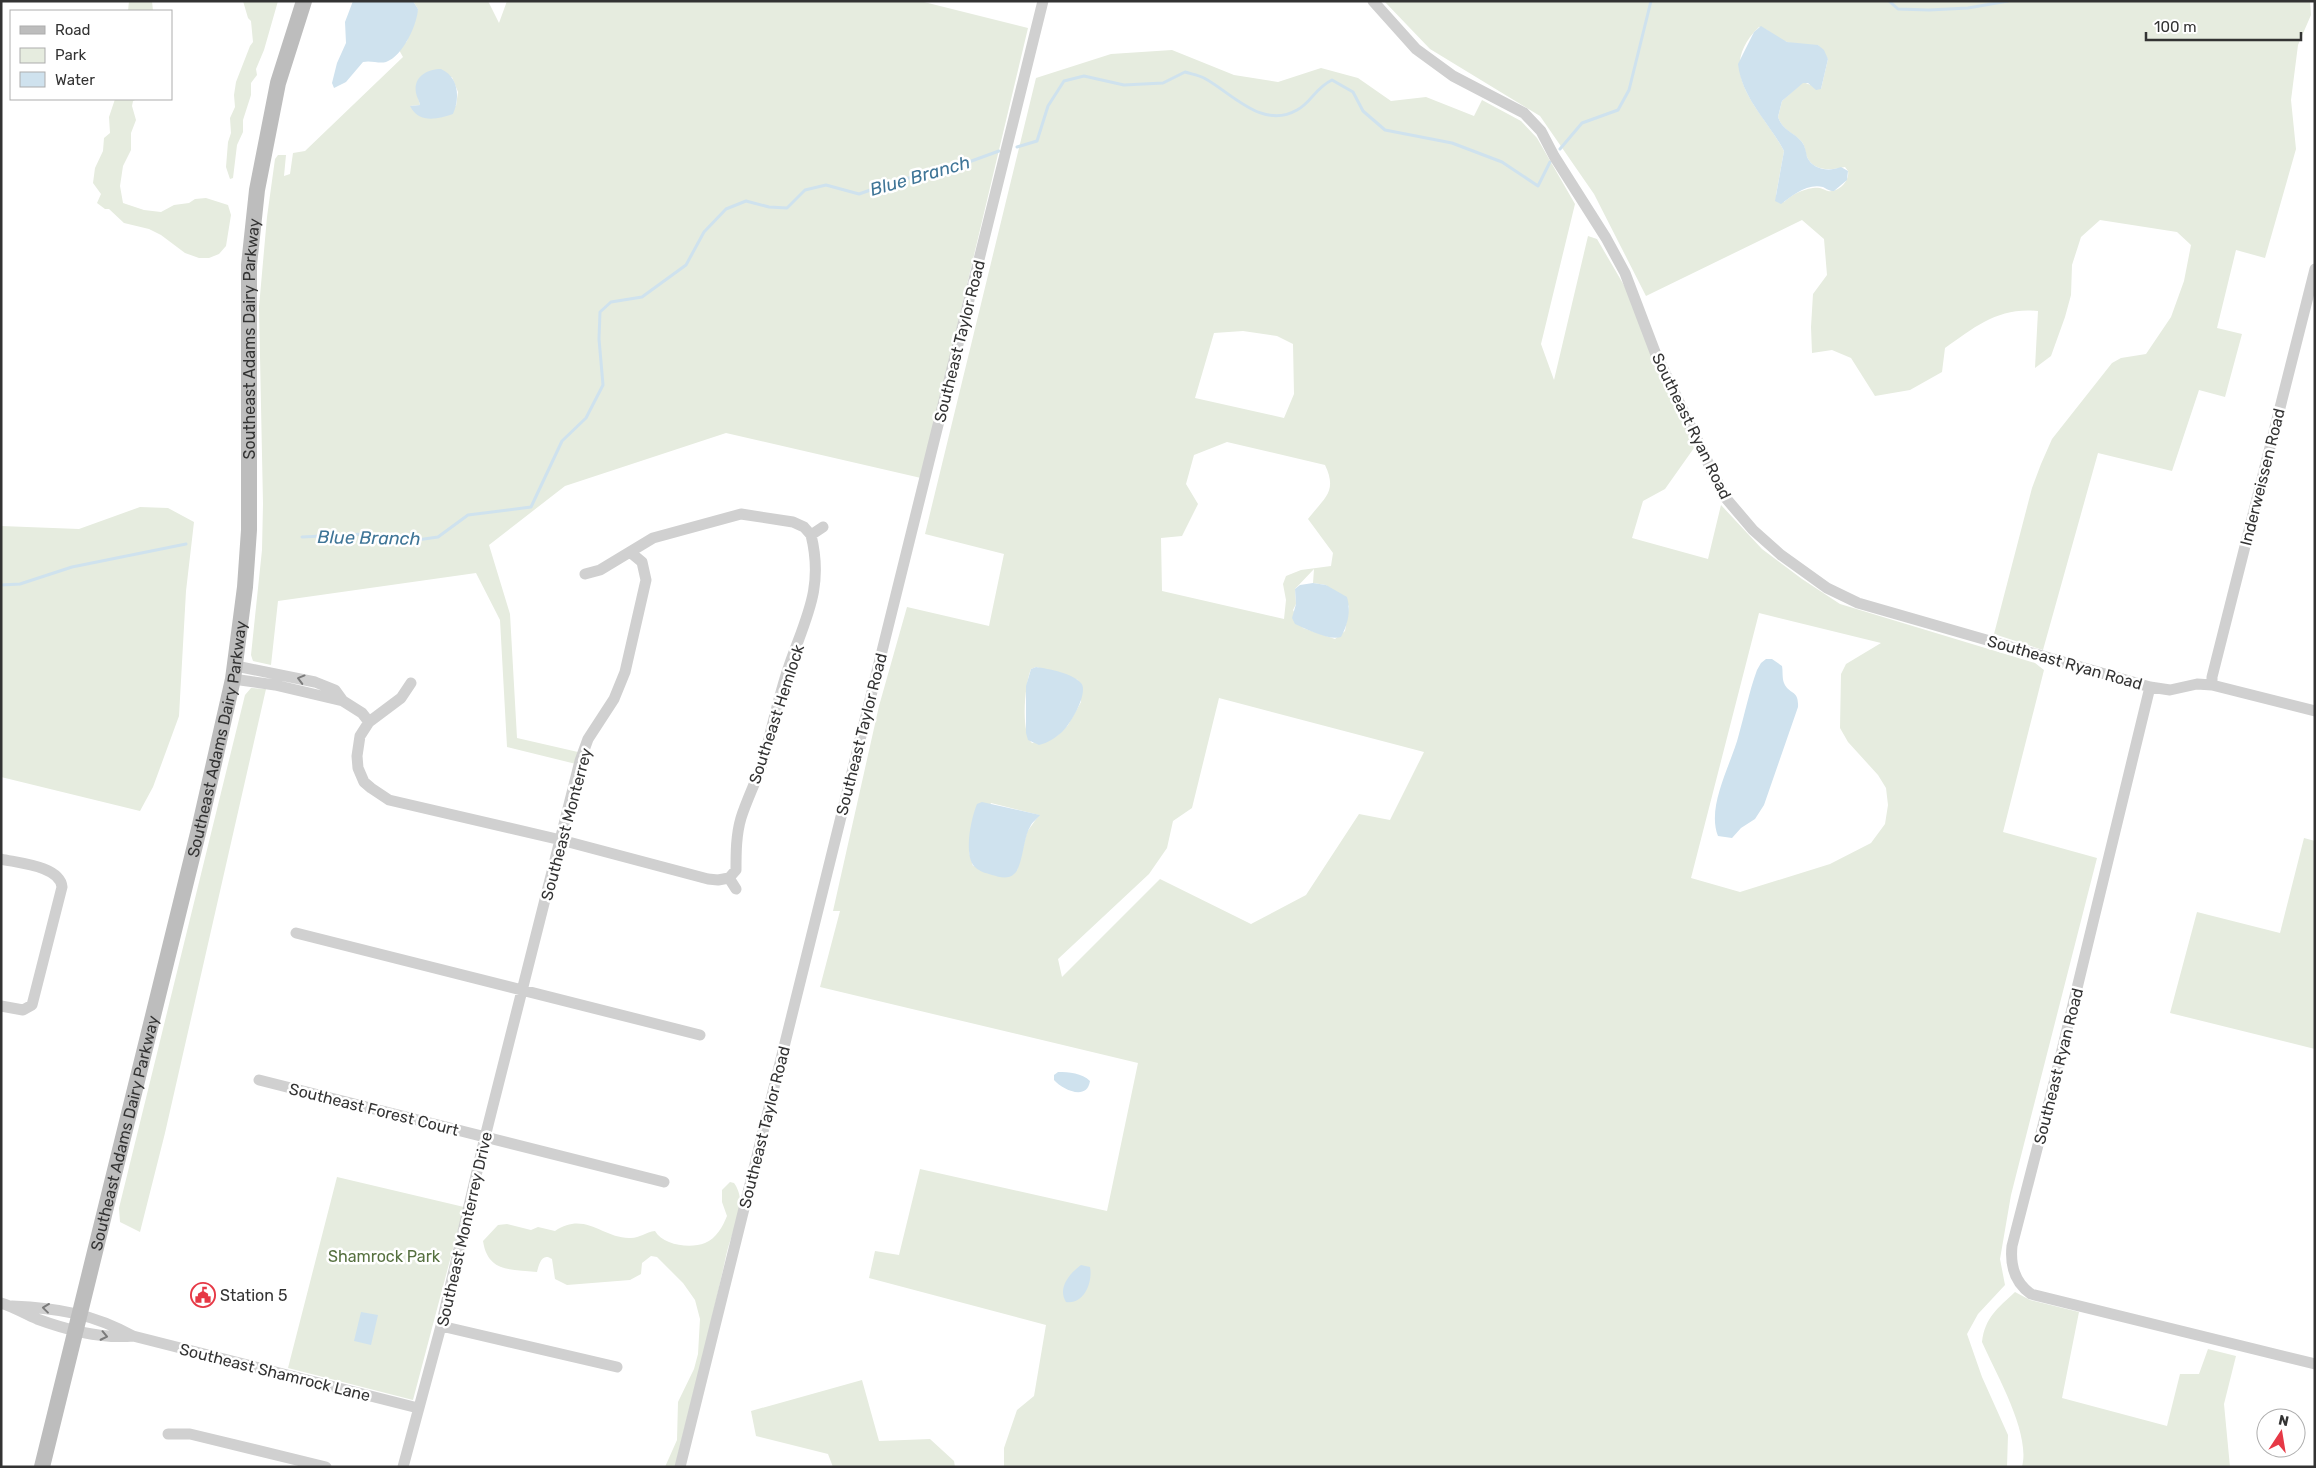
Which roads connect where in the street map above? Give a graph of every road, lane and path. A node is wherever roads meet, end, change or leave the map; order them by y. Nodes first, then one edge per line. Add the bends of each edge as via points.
1 (304, 1) edge
2 (1044, 1) edge
3 (1373, 1) edge
4 (2315, 269) edge
5 (823, 526) dead end
6 (811, 535) junction
7 (630, 552) junction
8 (585, 574) dead end
9 (234, 672) junction
10 (411, 683) dead end
11 (2212, 685) junction
12 (2150, 686) junction
13 (2315, 711) edge
14 (369, 722) junction
15 (360, 776) junction
16 (350, 782) dead end
17 (561, 840) junction
18 (1, 859) edge
19 (729, 878) junction
20 (736, 889) dead end
21 (296, 933) dead end
22 (522, 990) junction
23 (1, 1006) edge
24 (700, 1035) dead end
25 (259, 1080) dead end
26 (485, 1137) junction
27 (664, 1182) dead end
28 (7, 1305) edge
29 (80, 1313) junction
30 (441, 1326) junction
31 (76, 1330) junction
32 (133, 1336) junction
33 (2315, 1364) edge
34 (618, 1367) dead end
35 (418, 1408) junction
36 (168, 1434) dead end
37 (42, 1467) edge
38 (326, 1467) edge
39 (403, 1467) edge
40 (680, 1467) edge

1 - 9 main road, Southeast Adams Dairy Parkway via 278,83 257,190 249,265 249,530
2 - 40 street, Southeast Taylor Road
3 - 12 street, Southeast Ryan Road via 1416,49 1453,76 1524,113 1541,131 1625,273 1655,352 1724,496 1753,530 1781,555 1827,588 1858,603
4 - 11 street, Inderweissen Road
5 - 6 street
6 - 7 street via 793,522 741,514 653,538
6 - 19 street, Southeast Hemlock via 816,556 815,590 741,819 736,870
7 - 8 street via 600,570
7 - 17 street, Southeast Monterrey via 642,562 646,580 625,672 614,699 588,739
9 - 14 street via 343,701 362,713
9 - 29 main road, Southeast Adams Dairy Parkway
10 - 14 street via 401,698
11 - 12 street via 2197,684 2170,690
11 - 13 street
12 - 33 street, Southeast Ryan Road via 2012,1246 2014,1273 2031,1294
14 - 15 street via 360,736 357,756
15 - 16 street
15 - 17 street via 390,800
17 - 19 street via 708,879
17 - 22 street, Southeast Monterrey
18 - 23 street via 63,876 30,1013
19 - 20 street
21 - 22 street
22 - 24 street
22 - 26 street, Southeast Monterrey Drive
25 - 26 street, Southeast Forest Court
26 - 27 street, Southeast Forest Court
26 - 30 street, Southeast Monterrey Drive
29 -> 28 street, Southeast Shamrock Lane
28 - 31 street, Southeast Shamrock Lane via 37,1319
29 - 31 main road, Southeast Adams Dairy Parkway
29 - 32 street, Southeast Shamrock Lane
30 - 34 street
30 - 35 street, Southeast Monterrey Drive
31 -> 32 street, Southeast Shamrock Lane via 112,1338
31 - 37 main road, Southeast Adams Dairy Parkway
32 - 35 street, Southeast Shamrock Lane
35 - 39 street, Southeast Monterrey Drive
36 - 38 street via 190,1434

